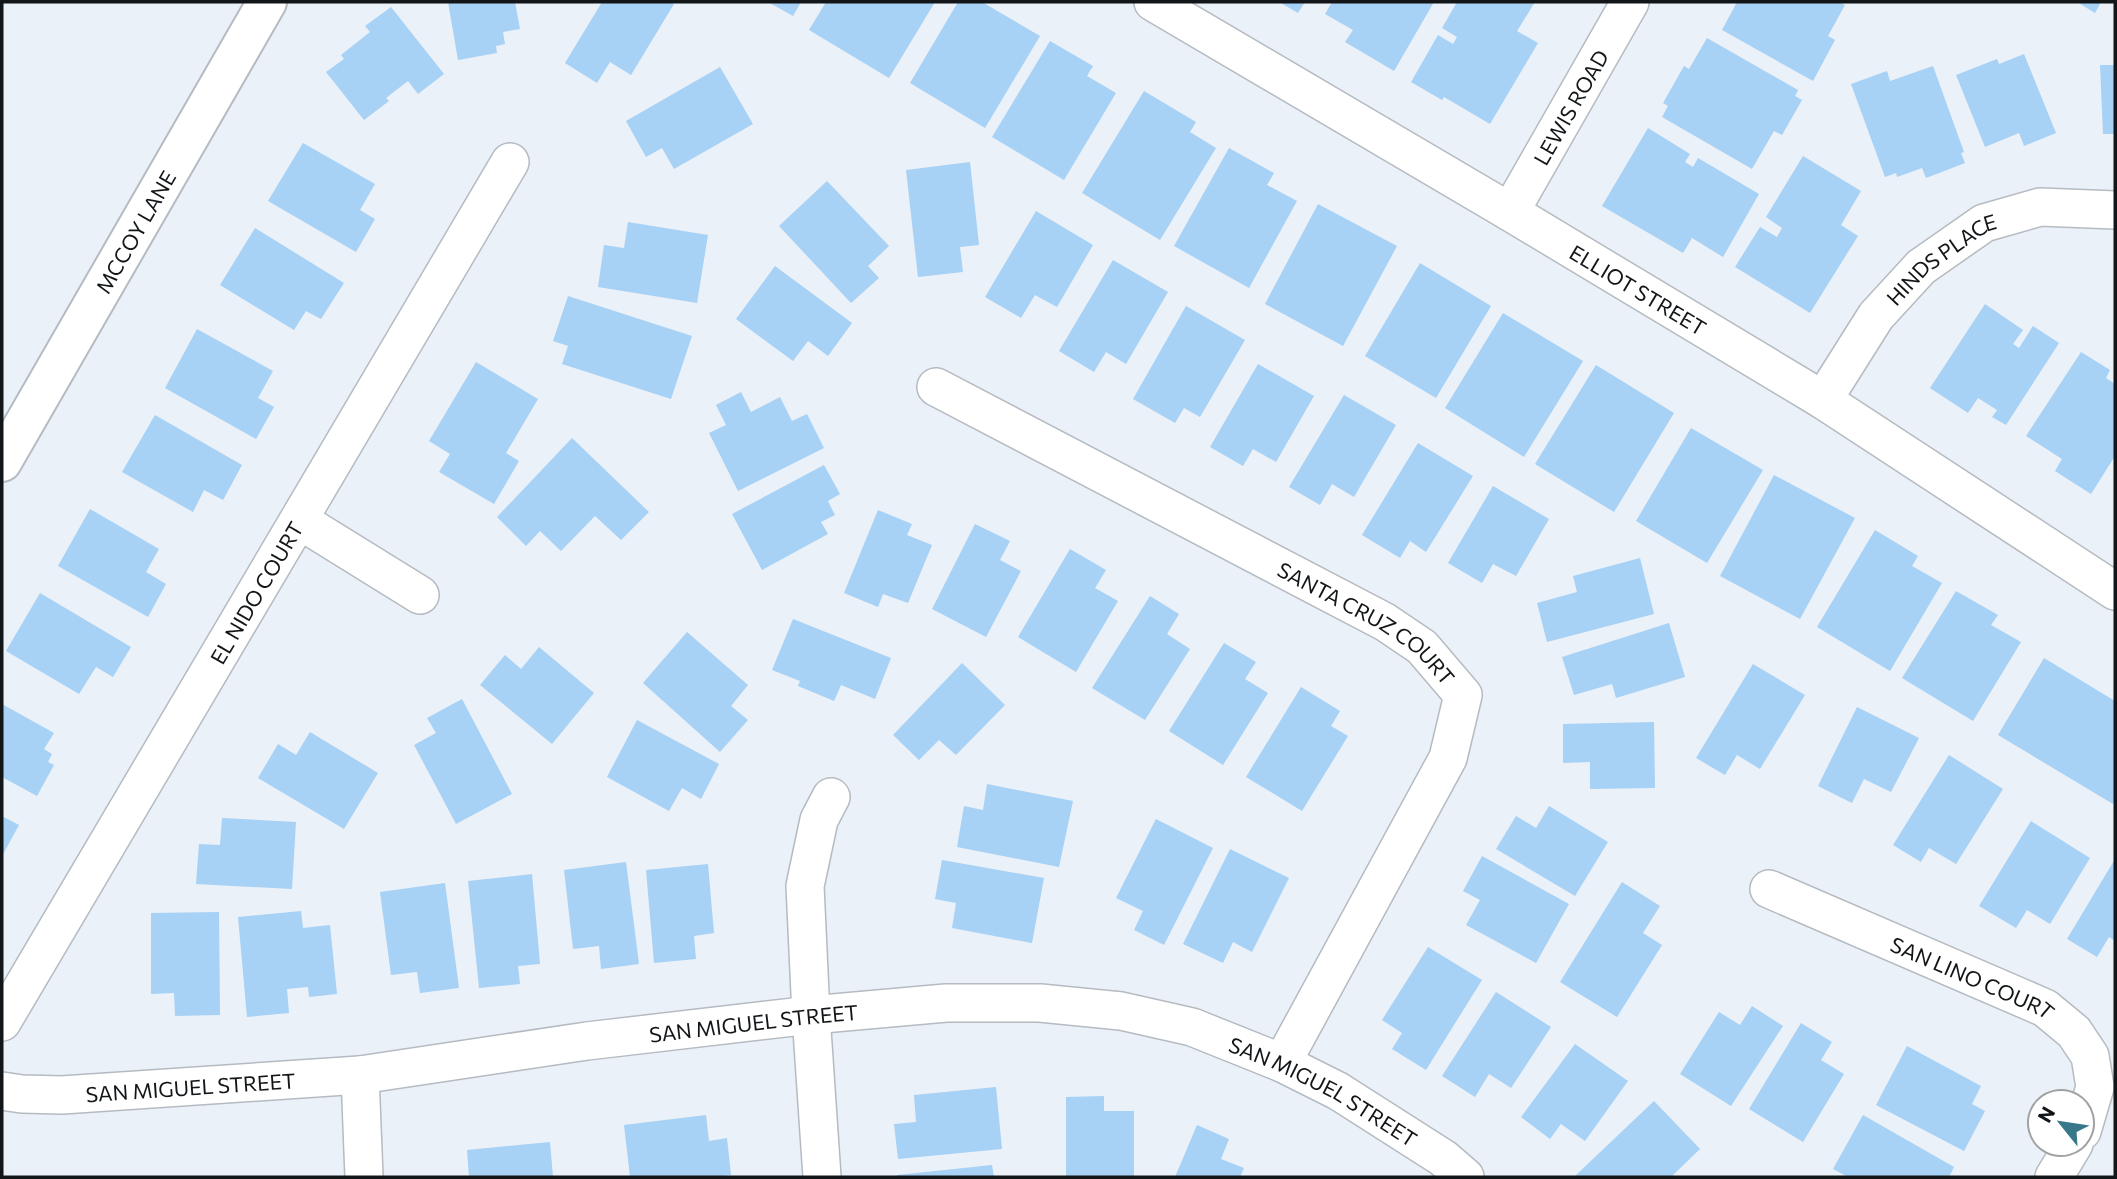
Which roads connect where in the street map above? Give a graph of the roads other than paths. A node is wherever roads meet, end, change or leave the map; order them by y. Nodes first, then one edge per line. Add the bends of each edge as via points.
1 (267, 2) edge
2 (1153, 2) edge
3 (1630, 2) edge
4 (510, 162) dead end
5 (2115, 210) edge
6 (1510, 212) junction
7 (936, 387) dead end
8 (1822, 400) junction
9 (3, 456) edge
10 (299, 520) junction
11 (2115, 591) edge
12 (420, 595) dead end
13 (831, 797) dead end
14 (1769, 889) dead end
15 (811, 1015) junction
16 (2, 1022) edge
17 (1282, 1063) junction
18 (360, 1075) junction
19 (2095, 1088) edge
20 (2, 1091) edge
21 (2066, 1158) edge
22 (364, 1177) edge
23 (822, 1177) edge
24 (1465, 1177) edge
25 (2054, 1177) edge

1 - 9 street, MCCOY LANE
2 - 6 street, ELLIOT STREET
3 - 6 street, LEWIS ROAD
4 - 10 street, EL NIDO COURT
5 - 8 street, HINDS PLACE via 2040,207 1984,223 1921,267 1894,296
6 - 8 street, ELLIOT STREET
7 - 17 street, SANTA CRUZ COURT via 1385,622 1422,647 1463,695 1448,758
8 - 11 street, ELLIOT STREET
10 - 12 street
10 - 16 street, EL NIDO COURT
13 - 15 street via 819,820 805,886
14 - 19 street, SAN LINO COURT via 2045,1008 2074,1032 2090,1056
15 - 17 street, SAN MIGUEL STREET via 946,1003 1040,1003 1121,1011 1192,1027
15 - 18 street, SAN MIGUEL STREET via 587,1041
15 - 23 street
17 - 24 street, SAN MIGUEL STREET via 1338,1091
18 - 20 street, SAN MIGUEL STREET via 62,1095
18 - 22 street
21 - 25 street

